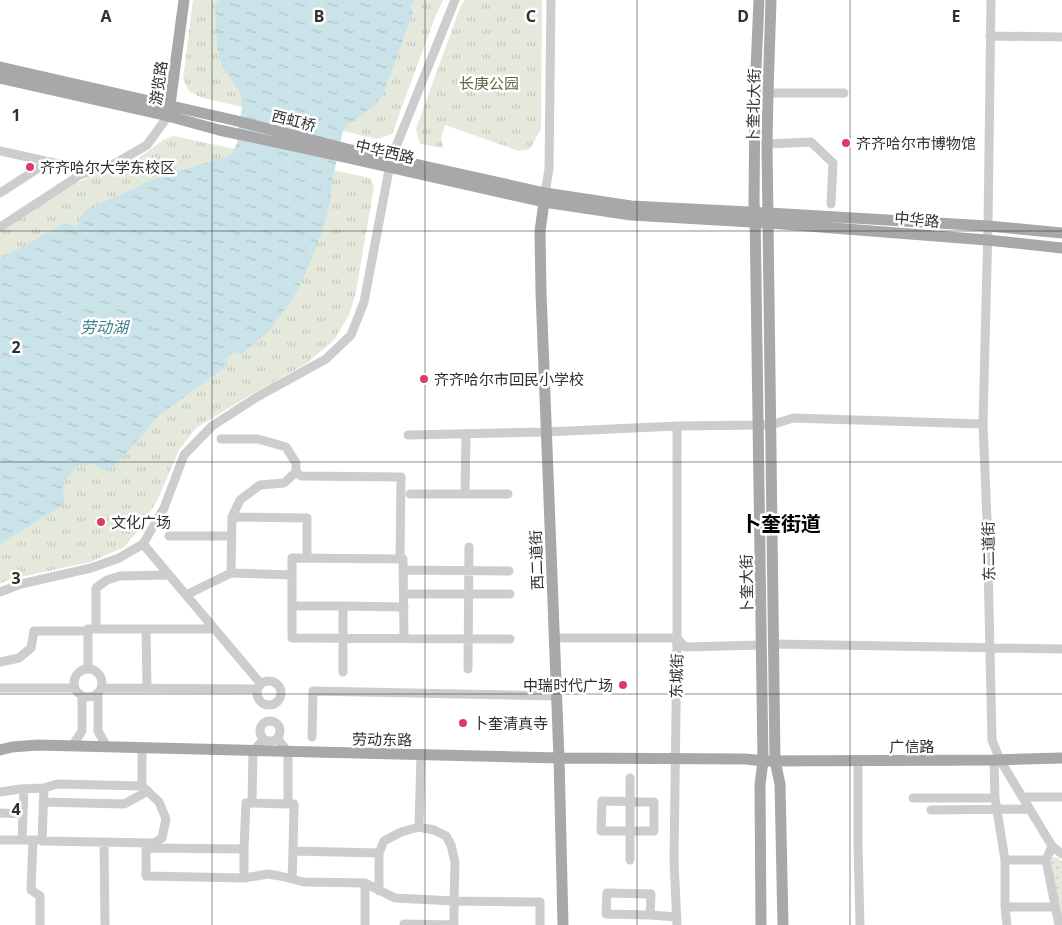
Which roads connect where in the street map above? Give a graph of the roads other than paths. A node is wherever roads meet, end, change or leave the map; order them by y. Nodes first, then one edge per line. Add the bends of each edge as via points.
1 (184, 0) edge
2 (456, 0) edge
3 (550, 0) edge
4 (759, 0) edge
5 (771, 0) edge
6 (991, 0) edge
7 (990, 36) junction
8 (1062, 37) edge
9 (0, 67) edge
10 (0, 78) edge
11 (768, 93) junction
12 (844, 93) dead end
13 (169, 111) junction
14 (233, 120) joint
15 (767, 144) junction
16 (0, 151) edge
17 (346, 153) junction
18 (48, 162) junction
19 (390, 163) junction
20 (59, 164) dead end
21 (0, 193) edge
22 (545, 198) junction
23 (830, 204) dead end
24 (755, 217) junction
25 (768, 218) junction
26 (988, 226) junction
27 (0, 227) edge
28 (1062, 234) edge
29 (987, 240) junction
30 (1062, 248) edge
31 (983, 424) junction
32 (771, 425) junction
33 (677, 426) junction
34 (759, 426) junction
35 (546, 432) junction
36 (466, 434) junction
37 (408, 435) dead end
38 (222, 439) dead end
39 (296, 472) junction
40 (410, 494) dead end
41 (466, 494) junction
42 (508, 494) dead end
43 (232, 517) junction
44 (168, 536) dead end
45 (232, 536) junction
46 (143, 544) junction
47 (469, 548) dead end
48 (307, 558) junction
49 (400, 559) junction
50 (404, 570) junction
51 (469, 570) junction
52 (509, 571) dead end
53 (231, 573) junction
54 (168, 575) junction
55 (292, 575) junction
56 (0, 592) edge
57 (404, 594) junction
58 (469, 594) junction
59 (510, 594) dead end
60 (186, 595) junction
61 (292, 606) junction
62 (343, 606) junction
63 (404, 607) junction
64 (146, 628) junction
65 (215, 629) junction
66 (92, 630) junction
67 (343, 638) junction
68 (404, 638) junction
69 (554, 638) junction
70 (677, 638) junction
71 (468, 639) junction
72 (510, 640) dead end
73 (774, 644) junction
74 (761, 645) junction
75 (990, 649) junction
76 (1062, 650) edge
77 (0, 662) edge
78 (88, 669) junction
79 (468, 669) dead end
80 (343, 672) dead end
81 (259, 686) junction
82 (0, 688) edge
83 (75, 688) junction
84 (147, 688) junction
85 (100, 691) junction
86 (82, 696) junction
87 (556, 696) junction
88 (270, 706) junction
89 (270, 721) junction
90 (312, 737) dead end
91 (277, 738) junction
92 (264, 739) junction
93 (72, 746) junction
94 (107, 747) junction
95 (142, 748) junction
96 (0, 750) edge
97 (253, 751) junction
98 (288, 752) junction
99 (421, 755) junction
100 (559, 758) junction
101 (1062, 758) edge
102 (675, 759) junction
103 (997, 760) junction
104 (763, 761) junction
105 (775, 761) junction
106 (858, 761) junction
107 (630, 778) dead end
108 (44, 788) junction
109 (145, 788) junction
110 (24, 789) junction
111 (0, 792) edge
112 (1022, 797) junction
113 (1062, 797) edge
114 (913, 798) dead end
115 (995, 798) junction
116 (43, 802) junction
117 (630, 802) junction
118 (252, 803) junction
119 (288, 804) junction
120 (997, 809) junction
121 (1029, 809) junction
122 (931, 810) dead end
123 (0, 813) edge
124 (23, 814) junction
125 (419, 827) junction
126 (630, 831) junction
127 (0, 840) edge
128 (22, 840) junction
129 (38, 840) junction
130 (104, 842) junction
131 (150, 846) junction
132 (1052, 846) junction
133 (244, 849) junction
134 (293, 851) junction
135 (379, 853) junction
136 (1062, 854) edge
137 (630, 860) dead end
138 (1005, 860) junction
139 (1046, 860) junction
140 (244, 878) junction
141 (292, 879) junction
142 (365, 883) junction
143 (379, 891) junction
144 (454, 901) junction
145 (1005, 907) junction
146 (1055, 907) junction
147 (650, 915) junction
148 (677, 921) edge
149 (40, 925) edge
150 (104, 925) edge
151 (365, 925) edge
152 (404, 925) edge
153 (454, 925) edge
154 (540, 925) edge
155 (563, 925) edge
156 (761, 925) edge
157 (783, 925) edge
158 (860, 925) edge
159 (1007, 925) edge
160 (1059, 925) edge

1 - 13 main road, 游览路
2 - 19 street
3 - 22 street via 549,169
4 - 24 main road, 卜奎北大街
5 - 11 main road, 卜奎北大街
6 - 7 street, 东二道街
7 - 8 street
7 - 26 street, 东二道街
9 - 13 main road, 中华西路
10 - 13 main road, 中华西路
11 - 12 street
11 - 15 main road, 卜奎北大街
13 - 14 main road, 中华西路
13 - 17 main road, 中华西路 via 219,130
13 - 27 street, 游览路 via 147,145 116,164 80,175
14 - 17 main road, 西虹桥
15 - 23 street via 811,142 833,163
15 - 25 main road, 卜奎北大街
16 - 18 street
17 - 19 main road, 中华西路
18 - 20 street
18 - 21 street
19 - 22 main road, 中华西路
19 - 46 street via 364,302 352,335 326,359 212,426 184,455 164,508
22 - 24 main road, 中华西路 via 630,215
22 - 35 main road, 西二道街 via 540,231
24 - 25 main road, 中华西路
24 - 34 main road, 卜奎大街
25 - 26 main road, 中华路
25 - 29 main road, 中华路
25 - 32 main road, 卜奎大街
26 - 28 main road, 中华路
26 - 29 street, 东二道街
29 - 30 main road, 中华路
29 - 31 street, 东二道街
31 - 32 street via 793,418
31 - 75 street, 东二道街
32 - 34 street
32 - 73 main road, 卜奎大街
33 - 34 street
33 - 35 street
33 - 70 street, 东城街
34 - 74 main road, 卜奎大街
35 - 36 street
35 - 69 main road, 西二道街
36 - 37 street
36 - 41 street
38 - 39 street via 258,439 286,447 296,463
39 - 43 street via 284,483 260,485 240,500
39 - 49 street via 301,476 401,477
40 - 41 street
41 - 42 street
43 - 45 street
43 - 48 street via 307,518
44 - 45 street
45 - 53 street
46 - 54 street
46 - 56 street via 119,558 90,568
47 - 51 street
48 - 49 street
48 - 55 street via 292,558
49 - 50 street via 404,559
50 - 51 street
50 - 57 street
51 - 52 street
51 - 58 street
53 - 55 street
53 - 60 street
54 - 60 street
54 - 66 street via 120,576 107,580 96,588
55 - 61 street
57 - 58 street
57 - 63 street
58 - 59 street
58 - 71 street
60 - 65 street
61 - 62 street
61 - 67 street via 292,638
62 - 63 street
62 - 67 street
63 - 68 street
64 - 65 street
64 - 66 street
64 - 84 street
65 - 81 street
66 - 77 street via 34,631 32,648 19,658
66 - 78 street
67 - 68 street
67 - 80 street
68 - 71 street
69 - 70 street
69 - 87 main road, 西二道街
70 - 74 street via 685,647
70 - 102 street, 东城街
71 - 72 street
71 - 79 street
73 - 75 street
73 - 105 main road, 卜奎大街
74 - 104 main road, 卜奎大街
75 - 76 street
75 - 103 street, 东二道街 via 992,740
78 - 83 street via 77,674
78 - 85 street via 101,676
81 - 84 street
81 - 88 street via 258,699
81 - 88 street via 273,681 281,690 279,701
82 - 83 street
83 - 86 street
84 - 85 street
85 - 86 street via 93,696
85 - 94 street via 98,731
86 - 93 street via 82,731
87 - 90 street via 313,691
87 - 100 main road, 西二道街
88 - 89 street
89 - 91 street via 280,728
89 - 92 street via 261,726 260,733
91 - 92 street
91 - 98 street
92 - 97 street
93 - 94 main road, 劳动东路
93 - 96 main road, 劳动东路 via 38,745
94 - 95 main road, 劳动东路
95 - 97 main road, 劳动东路
95 - 109 street
97 - 98 main road, 劳动东路
97 - 118 street
98 - 99 main road, 劳动东路
98 - 119 street
99 - 100 main road, 劳动东路
99 - 125 street
100 - 102 main road, 劳动东路
100 - 155 main road, 西二道街
101 - 103 main road, 广信路
102 - 104 main road, 劳动东路
102 - 148 street, 东城街
103 - 106 main road, 广信路
103 - 112 street, 东二道街
103 - 115 street
104 - 105 main road, 广信路
104 - 156 main road, 卜奎大街 via 760,786
105 - 106 main road, 广信路
105 - 157 main road, 卜奎大街 via 780,784
106 - 158 street
107 - 117 street
108 - 109 street via 56,784
108 - 110 street
108 - 116 street
109 - 116 street via 124,804
109 - 131 street via 160,802 166,819 162,838
110 - 111 street
110 - 124 street
112 - 113 street
112 - 121 street, 东二道街
114 - 115 street
115 - 120 street
116 - 129 street
117 - 126 street
117 - 126 street via 654,802 654,831
117 - 126 street via 602,801 601,831
118 - 119 street
118 - 133 street via 246,803
119 - 134 street via 294,804
120 - 121 street
120 - 122 street
120 - 138 street
121 - 132 street, 东二道街
123 - 124 street
124 - 128 street
125 - 135 street via 384,841
125 - 144 street via 446,836 451,845 455,862
126 - 137 street
127 - 128 street
128 - 129 street
129 - 130 street
129 - 149 street via 32,890 40,896
130 - 131 street
130 - 150 street
131 - 133 street
131 - 140 street via 146,876
132 - 136 street, 东二道街
132 - 139 street
133 - 140 street
134 - 135 street
134 - 141 street
135 - 143 street
138 - 139 street
138 - 145 street
139 - 146 street
140 - 141 street via 268,874
141 - 142 street
142 - 143 street
142 - 151 street
143 - 144 street via 395,898
144 - 153 street
144 - 154 street via 540,902
145 - 146 street
145 - 159 street
146 - 160 street
147 - 147 street via 606,914 607,893 651,894
147 - 148 street
152 - 153 street

